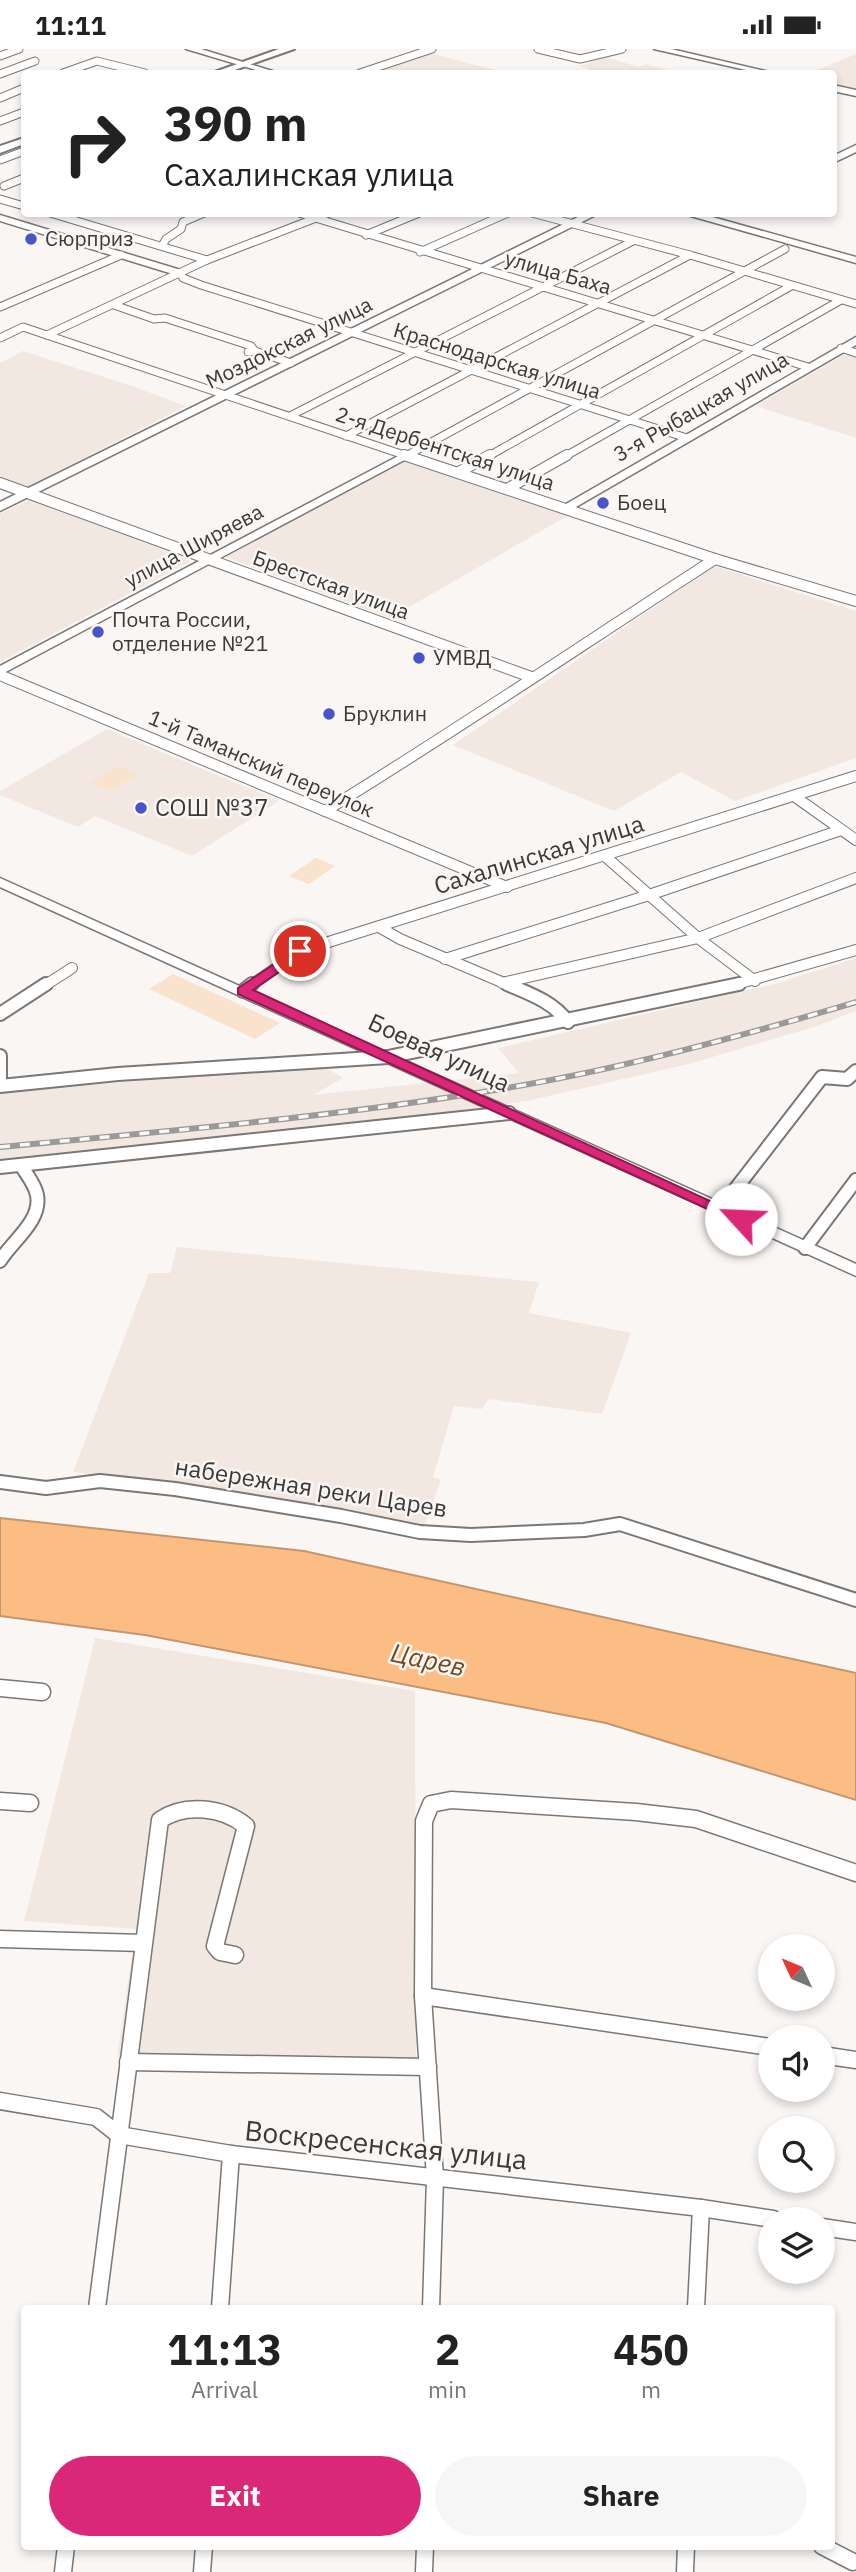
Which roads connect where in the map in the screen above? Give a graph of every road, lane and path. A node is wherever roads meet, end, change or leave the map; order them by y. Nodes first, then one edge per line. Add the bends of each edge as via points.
1 (19, 49) edge
2 (191, 49) edge
3 (269, 49) edge
4 (289, 49) edge
5 (432, 49) edge
6 (538, 49) edge
7 (622, 49) edge
8 (659, 49) edge
9 (1, 52) edge
10 (35, 61) dead end
11 (239, 63) junction
12 (71, 70) edge
13 (126, 70) edge
14 (212, 70) edge
15 (224, 70) edge
16 (264, 70) edge
17 (368, 70) edge
18 (755, 70) edge
19 (0, 74) edge
20 (837, 89) edge
21 (21, 90) edge
22 (856, 93) edge
23 (0, 101) edge
24 (21, 110) edge
25 (21, 112) edge
26 (0, 121) edge
27 (21, 136) edge
28 (21, 142) edge
29 (0, 143) edge
30 (856, 148) edge
31 (0, 150) edge
32 (21, 152) edge
33 (837, 158) edge
34 (0, 160) edge
35 (21, 179) edge
36 (4, 186) dead end
37 (0, 199) edge
38 (21, 205) edge
39 (64, 217) edge
40 (195, 217) edge
41 (309, 217) edge
42 (319, 217) edge
43 (409, 217) edge
44 (499, 217) edge
45 (546, 217) edge
46 (588, 217) edge
47 (699, 217) edge
48 (725, 217) edge
49 (0, 218) edge
50 (314, 219) junction
51 (716, 222) junction
52 (574, 225) junction
53 (366, 235) junction
54 (633, 241) junction
55 (162, 246) junction
56 (785, 250) dead end
57 (420, 251) junction
58 (121, 255) junction
59 (690, 255) junction
60 (207, 260) junction
61 (856, 260) edge
62 (482, 270) junction
63 (744, 272) junction
64 (180, 273) junction
65 (541, 286) junction
66 (791, 286) junction
67 (841, 300) junction
68 (598, 303) junction
69 (856, 304) edge
70 (114, 305) junction
71 (0, 307) edge
72 (154, 319) joint
73 (654, 320) junction
74 (353, 333) junction
75 (702, 333) junction
76 (47, 335) junction
77 (0, 338) edge
78 (856, 340) edge
79 (841, 348) junction
80 (754, 349) junction
81 (414, 353) junction
82 (856, 353) edge
83 (291, 363) junction
84 (808, 367) junction
85 (468, 370) junction
86 (529, 389) junction
87 (229, 394) junction
88 (580, 405) junction
89 (290, 416) junction
90 (629, 421) junction
91 (346, 436) junction
92 (687, 438) junction
93 (406, 456) junction
94 (459, 472) junction
95 (0, 483) edge
96 (507, 489) junction
97 (29, 493) junction
98 (0, 507) edge
99 (565, 508) junction
100 (209, 559) junction
101 (715, 559) junction
102 (856, 601) edge
103 (0, 673) edge
104 (531, 677) junction
105 (856, 776) edge
106 (794, 796) junction
107 (325, 811) junction
108 (841, 830) junction
109 (856, 840) edge
110 (606, 857) junction
111 (856, 878) edge
112 (0, 882) edge
113 (506, 887) junction
114 (649, 895) junction
115 (379, 927) junction
116 (698, 938) junction
117 (856, 950) edge
118 (445, 959) junction
119 (72, 968) dead end
120 (755, 981) junction
121 (502, 983) junction
122 (243, 991) junction
123 (0, 1014) edge
124 (568, 1022) junction
125 (0, 1056) edge
126 (388, 1057) junction
127 (853, 1077) edge
128 (0, 1084) edge
129 (509, 1113) junction
130 (21, 1165) junction
131 (0, 1167) edge
132 (856, 1180) edge
133 (720, 1209) junction
134 (805, 1248) junction
135 (0, 1261) edge
136 (856, 1271) edge
137 (0, 1482) edge
138 (856, 1600) edge
139 (0, 1688) edge
140 (42, 1692) dead end
141 (0, 1801) edge
142 (30, 1803) dead end
143 (856, 1873) edge
144 (0, 1939) edge
145 (142, 1943) junction
146 (235, 1955) dead end
147 (423, 1996) junction
148 (758, 2045) edge
149 (835, 2057) edge
150 (856, 2060) edge
151 (128, 2062) junction
152 (428, 2067) junction
153 (0, 2101) edge
154 (119, 2135) junction
155 (231, 2154) junction
156 (435, 2178) junction
157 (701, 2207) junction
158 (758, 2216) edge
159 (835, 2229) edge
160 (856, 2232) edge
161 (97, 2305) edge
162 (220, 2305) edge
163 (431, 2305) edge
164 (696, 2305) edge
165 (66, 2550) edge
166 (204, 2550) edge
167 (425, 2550) edge
168 (686, 2550) edge
169 (829, 2550) edge
170 (853, 2563) edge
171 (63, 2572) edge
172 (202, 2572) edge
173 (424, 2572) edge
174 (685, 2572) edge

1 - 9 street
2 - 11 main road
3 - 11 main road
4 - 11 main road
5 - 17 street
6 - 7 street via 578,61
8 - 18 main road
10 - 19 street
11 - 14 main road
11 - 15 main road
11 - 16 main road
12 - 13 street via 96,61
20 - 22 main road
21 - 23 street
23 - 24 street
25 - 26 street
27 - 29 main road
28 - 31 main road
30 - 33 main road
32 - 34 street
35 - 36 street
37 - 38 street
39 - 55 street
40 - 55 street via 180,224 181,229
41 - 50 street, улица Баха
42 - 50 street
43 - 53 street
44 - 57 street
45 - 52 street
46 - 52 main road, Моздокская улица
47 - 51 main road
48 - 51 main road
49 - 58 main road
50 - 53 street, улица Баха
50 - 60 street
51 - 61 main road
52 - 54 street
52 - 62 main road, Моздокская улица
53 - 57 street, улица Баха
54 - 59 street
54 - 65 street
55 - 60 street
56 - 63 street
57 - 62 street, улица Баха
58 - 64 main road
58 - 71 street
59 - 63 street
59 - 68 street
60 - 64 street
62 - 65 street, улица Баха
62 - 74 main road, Моздокская улица
63 - 66 street
63 - 73 street
64 - 70 street
64 - 74 street, Краснодарская улица via 201,285
65 - 68 street, улица Баха
65 - 81 street
66 - 67 street
66 - 75 street
67 - 69 street
67 - 80 street
68 - 73 street, улица Баха
68 - 85 street
70 - 72 street
70 - 76 street
72 - 83 street via 242,351
73 - 75 street, улица Баха
73 - 86 street
74 - 81 street, Краснодарская улица
74 - 83 main road, Моздокская улица
75 - 80 street, улица Баха
75 - 88 street
76 - 77 street, 2-я Дербентская улица via 23,327
76 - 87 street, 2-я Дербентская улица
78 - 79 main road, 3-я Рыбацкая улица
79 - 82 street
79 - 84 main road, 3-я Рыбацкая улица
80 - 84 street, улица Баха
80 - 90 street
81 - 85 street, Краснодарская улица
81 - 89 street
83 - 87 main road, Моздокская улица
84 - 92 main road, 3-я Рыбацкая улица
85 - 86 street, Краснодарская улица
85 - 91 street
86 - 88 street, Краснодарская улица
86 - 93 street
87 - 89 street, 2-я Дербентская улица
87 - 97 main road, Моздокская улица
88 - 90 street, Краснодарская улица
88 - 94 street
89 - 91 street, 2-я Дербентская улица
90 - 92 street, Краснодарская улица
90 - 96 street
91 - 93 street, 2-я Дербентская улица
92 - 99 main road, 3-я Рыбацкая улица
93 - 94 street, 2-я Дербентская улица
93 - 100 main road, улица Ширяева
94 - 96 street, 2-я Дербентская улица
95 - 97 street, Брестская улица
96 - 99 street, 2-я Дербентская улица
97 - 98 main road, Моздокская улица
97 - 100 street, Брестская улица
99 - 101 street, 2-я Дербентская улица
100 - 103 main road, улица Ширяева
100 - 104 street, Брестская улица
101 - 102 street, 2-я Дербентская улица
101 - 104 street
103 - 107 street, 1-й Таманский переулок
104 - 107 street via 438,742
105 - 106 street, Сахалинская улица
106 - 108 street
106 - 110 street, Сахалинская улица
107 - 113 street, 1-й Таманский переулок
108 - 109 street
108 - 114 street
110 - 113 street, Сахалинская улица
110 - 114 street
111 - 116 street
112 - 122 main road, Боевая улица
113 - 115 street, Сахалинская улица
114 - 116 street
114 - 118 street
115 - 118 street
115 - 122 street, Сахалинская улица via 300,951
116 - 120 street
116 - 121 street
117 - 120 street
118 - 121 street
119 - 123 street
120 - 124 street
121 - 124 street via 548,1002
122 - 126 main road, Боевая улица
124 - 126 street
125 - 128 street
126 - 128 street
126 - 129 main road, Боевая улица
127 - 133 street via 822,1077
129 - 130 street
129 - 133 main road, Боевая улица
130 - 131 street
130 - 135 street via 37,1195 32,1225
132 - 134 street
133 - 134 main road, Боевая улица
134 - 136 main road, Боевая улица
137 - 138 street, набережная реки Царев via 46,1488 100,1481 175,1489 432,1533 584,1530 620,1524
139 - 140 street
141 - 142 street
143 - 147 street via 696,1819 451,1800 430,1804 424,1821
144 - 145 street
145 - 146 street via 160,1820 177,1809 226,1813 246,1826 215,1946
145 - 151 street
147 - 148 street
147 - 152 street
149 - 150 street
151 - 152 street
151 - 154 street
152 - 156 street
153 - 154 street, Воскресенская улица via 96,2117
154 - 155 street, Воскресенская улица
154 - 161 street
155 - 156 street, Воскресенская улица
155 - 162 street
156 - 157 street, Воскресенская улица
156 - 163 street
157 - 158 street, Воскресенская улица
157 - 164 street
159 - 160 street
165 - 171 street
166 - 172 street
167 - 173 street
168 - 174 street
169 - 170 street

